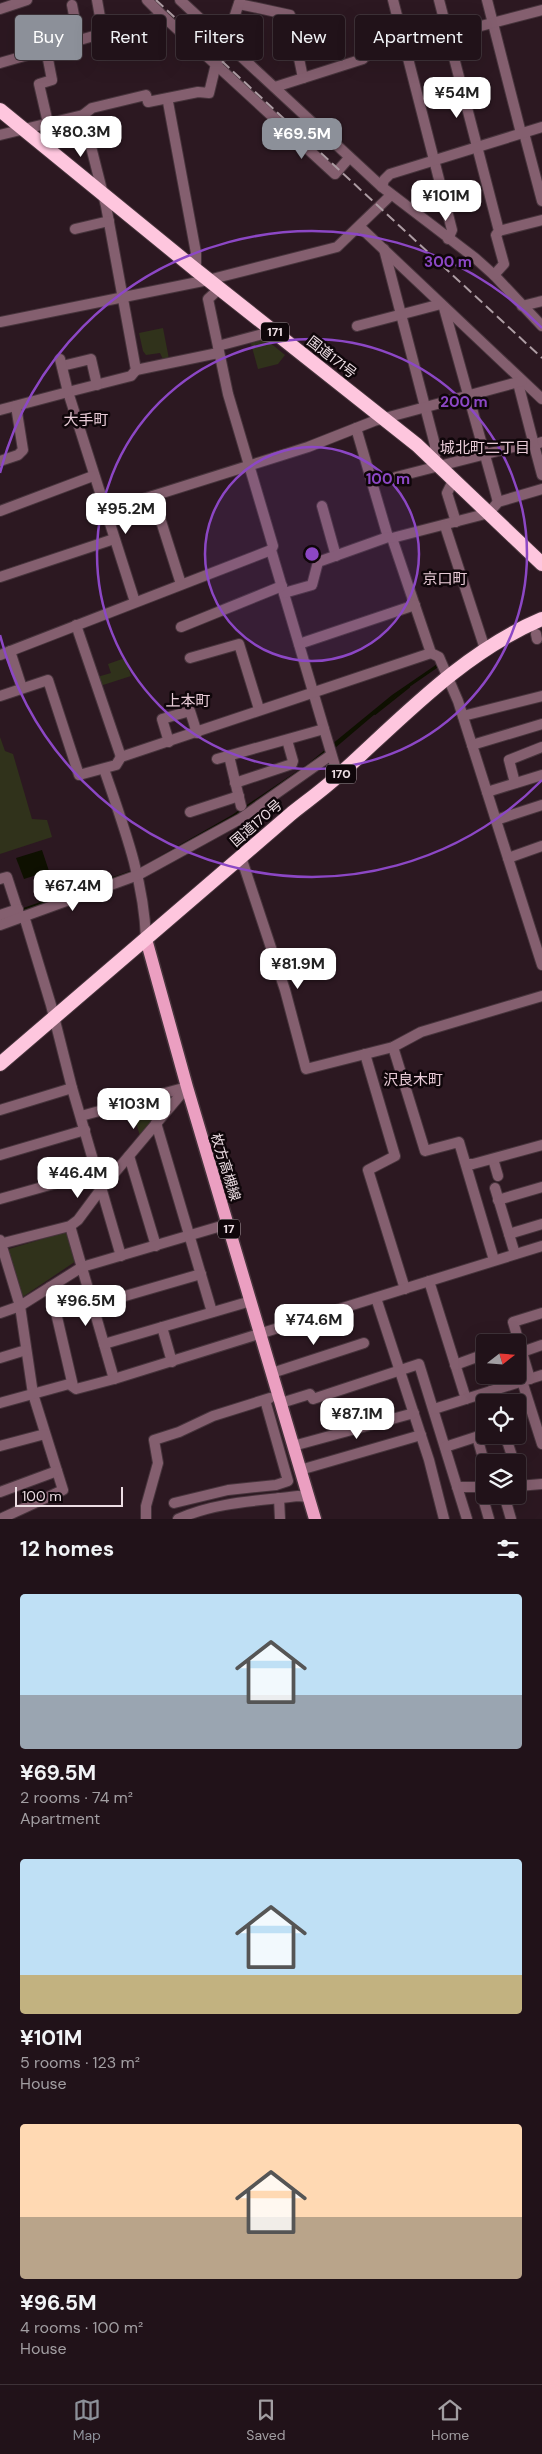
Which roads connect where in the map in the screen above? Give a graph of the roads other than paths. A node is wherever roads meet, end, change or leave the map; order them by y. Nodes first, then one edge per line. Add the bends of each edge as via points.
1 (27, 0) edge
2 (97, 0) edge
3 (147, 0) edge
4 (180, 0) edge
5 (393, 0) edge
6 (439, 0) edge
7 (486, 0) edge
8 (239, 2) edge
9 (72, 6) dead end
10 (0, 9) edge
11 (542, 10) edge
12 (74, 15) edge
13 (100, 15) edge
14 (163, 15) edge
15 (197, 15) edge
16 (236, 15) edge
17 (397, 15) edge
18 (443, 15) edge
19 (166, 18) edge
20 (493, 23) junction
21 (481, 26) edge
22 (15, 58) edge
23 (48, 60) edge
24 (219, 60) edge
25 (246, 60) edge
26 (357, 60) edge
27 (409, 60) edge
28 (454, 60) edge
29 (0, 63) edge
30 (216, 64) junction
31 (303, 78) junction
32 (275, 87) junction
33 (169, 98) junction
34 (0, 110) edge
35 (83, 115) junction
36 (48, 123) junction
37 (542, 127) edge
38 (22, 128) junction
39 (522, 133) junction
40 (0, 134) edge
41 (477, 147) junction
42 (349, 158) junction
43 (434, 160) junction
44 (382, 187) junction
45 (103, 194) junction
46 (392, 195) junction
47 (542, 200) edge
48 (109, 220) junction
49 (542, 220) edge
50 (360, 228) junction
51 (75, 229) dead end
52 (499, 231) junction
53 (448, 239) junction
54 (384, 249) junction
55 (196, 270) junction
56 (494, 275) junction
57 (214, 284) junction
58 (124, 297) junction
59 (542, 301) edge
60 (442, 305) junction
61 (522, 306) junction
62 (402, 315) junction
63 (0, 322) edge
64 (358, 326) dead end
65 (542, 326) edge
66 (274, 332) junction
67 (218, 349) junction
68 (136, 370) junction
69 (520, 382) junction
70 (97, 385) junction
71 (68, 392) junction
72 (469, 397) junction
73 (542, 399) edge
74 (16, 406) junction
75 (425, 408) junction
76 (0, 410) edge
77 (384, 419) junction
78 (356, 428) junction
79 (536, 443) edge
80 (484, 454) junction
81 (0, 461) edge
82 (437, 463) junction
83 (249, 466) junction
84 (542, 475) edge
85 (93, 476) junction
86 (396, 477) dead end
87 (454, 479) junction
88 (542, 489) edge
89 (153, 496) junction
90 (498, 502) junction
91 (322, 506) dead end
92 (0, 511) edge
93 (105, 511) junction
94 (489, 513) junction
95 (456, 522) junction
96 (445, 526) junction
97 (390, 538) junction
98 (114, 539) junction
99 (271, 550) junction
100 (336, 556) junction
101 (542, 564) edge
102 (0, 578) edge
103 (181, 584) junction
104 (283, 590) junction
105 (135, 602) junction
106 (415, 605) junction
107 (542, 619) edge
108 (76, 625) junction
109 (181, 627) dead end
110 (299, 644) junction
111 (485, 650) junction
112 (5, 653) edge
113 (431, 653) junction
114 (190, 658) dead end
115 (444, 667) junction
116 (22, 688) junction
117 (313, 691) junction
118 (0, 696) edge
119 (542, 696) edge
120 (259, 710) junction
121 (463, 716) junction
122 (542, 724) edge
123 (324, 730) junction
124 (197, 733) junction
125 (287, 740) junction
126 (169, 742) junction
127 (472, 745) junction
128 (542, 747) edge
129 (330, 751) junction
130 (228, 756) junction
131 (121, 757) junction
132 (217, 759) dead end
133 (104, 769) junction
134 (542, 775) edge
135 (338, 776) junction
136 (235, 783) junction
137 (515, 784) junction
138 (487, 792) junction
139 (542, 806) edge
140 (190, 812) dead end
141 (496, 820) junction
142 (542, 846) edge
143 (240, 857) junction
144 (508, 858) junction
145 (138, 875) junction
146 (0, 879) edge
147 (21, 914) junction
148 (0, 916) edge
149 (0, 925) edge
150 (146, 939) junction
151 (542, 966) edge
152 (542, 996) edge
153 (54, 1018) junction
154 (393, 1047) junction
155 (365, 1054) junction
156 (0, 1064) edge
157 (72, 1088) junction
158 (187, 1088) junction
159 (0, 1110) edge
160 (81, 1116) junction
161 (156, 1123) junction
162 (85, 1130) junction
163 (542, 1145) edge
164 (0, 1155) edge
165 (129, 1156) junction
166 (492, 1158) junction
167 (466, 1164) junction
168 (96, 1172) junction
169 (498, 1176) dead end
170 (101, 1188) junction
171 (495, 1188) dead end
172 (542, 1188) edge
173 (0, 1199) edge
174 (498, 1200) junction
175 (228, 1224) junction
176 (542, 1224) edge
177 (70, 1226) junction
178 (188, 1232) junction
179 (509, 1234) junction
180 (155, 1242) junction
181 (1, 1243) edge
182 (541, 1249) edge
183 (120, 1253) junction
184 (515, 1254) junction
185 (494, 1260) junction
186 (81, 1264) junction
187 (201, 1274) junction
188 (429, 1281) junction
189 (50, 1287) junction
190 (405, 1289) junction
191 (376, 1298) junction
192 (251, 1301) junction
193 (19, 1303) junction
194 (94, 1306) junction
195 (212, 1312) junction
196 (0, 1313) edge
197 (542, 1313) edge
198 (162, 1327) junction
199 (260, 1334) junction
200 (516, 1334) edge
201 (364, 1343) dead end
202 (104, 1344) junction
203 (542, 1345) edge
204 (526, 1346) edge
205 (26, 1350) junction
206 (476, 1357) edge
207 (0, 1358) edge
208 (172, 1362) junction
209 (455, 1365) junction
210 (399, 1370) junction
211 (272, 1373) junction
212 (542, 1375) edge
213 (114, 1380) junction
214 (526, 1380) joint
215 (514, 1384) edge
216 (73, 1386) junction
217 (492, 1391) junction
218 (33, 1394) junction
219 (493, 1394) edge
220 (466, 1399) junction
221 (272, 1401) junction
222 (0, 1403) edge
223 (434, 1409) junction
224 (414, 1413) junction
225 (45, 1434) junction
226 (421, 1435) junction
227 (476, 1438) edge
228 (542, 1444) edge
229 (0, 1446) edge
230 (293, 1446) junction
231 (446, 1447) junction
232 (300, 1470) junction
233 (57, 1471) junction
234 (542, 1485) edge
235 (526, 1486) edge
236 (457, 1488) junction
237 (476, 1488) edge
238 (0, 1492) edge
239 (308, 1496) junction
240 (279, 1498) junction
241 (174, 1503) dead end
242 (486, 1504) edge
243 (507, 1504) edge
244 (0, 1519) edge
245 (146, 1519) edge
246 (178, 1519) edge
247 (280, 1519) edge
248 (315, 1519) edge
249 (444, 1519) edge
250 (467, 1519) edge
251 (489, 1519) edge
252 (511, 1519) edge

1 - 10 street
2 - 13 street
3 - 14 street
4 - 15 street
5 - 17 street
6 - 18 street
7 - 20 street
8 - 16 street
8 - 31 street via 290,15
9 - 12 street
11 - 20 street
19 - 30 street
20 - 21 street
20 - 39 street
22 - 29 street
23 - 36 street via 52,80 39,84
24 - 30 street
25 - 32 street
26 - 31 street
27 - 43 street
28 - 41 street
30 - 33 street via 209,93
30 - 42 street via 335,174
31 - 32 street
32 - 42 street
33 - 35 street via 148,102 146,95 92,108
33 - 55 street via 196,253
34 - 38 highway, 国道171号 / 171
35 - 36 street
35 - 45 street
36 - 38 street
37 - 39 street
38 - 40 street
38 - 45 highway, 国道171号 / 171
39 - 41 street
39 - 47 street
41 - 43 street
41 - 52 street
42 - 44 street
43 - 44 street via 390,174
43 - 53 street via 452,230
44 - 46 street
45 - 48 street
45 - 55 highway, 国道171号 / 171
46 - 50 street
46 - 53 street
48 - 51 street
48 - 58 street
49 - 52 street
50 - 54 street
50 - 57 street via 337,247
52 - 56 street via 496,235 504,264
53 - 56 street
54 - 60 street
54 - 62 street
55 - 57 highway, 国道171号 / 171
56 - 61 street
57 - 58 street
57 - 66 highway, 国道171号 / 171
57 - 67 street via 208,299
58 - 63 street
58 - 68 street
59 - 61 street
60 - 62 street
60 - 69 street
60 - 72 street
61 - 65 street
62 - 64 street
62 - 75 street
66 - 67 street
66 - 77 highway, 国道171号 / 171
67 - 68 street
67 - 83 street
68 - 70 street via 132,376
69 - 72 street
69 - 73 street
69 - 79 street
70 - 71 street
70 - 71 street via 91,359 61,362
71 - 74 street
71 - 85 street
72 - 75 street
72 - 80 street
74 - 76 street
74 - 81 street via 23,450
75 - 77 street
75 - 82 street
77 - 78 street
77 - 82 highway, 国道171号 / 171
78 - 83 street
78 - 97 street
79 - 80 street
79 - 84 street
80 - 82 street
80 - 90 street
82 - 86 street
82 - 87 highway, 国道171号 / 171
83 - 89 street
83 - 99 street via 273,546
85 - 92 street
85 - 93 street
87 - 94 highway, 国道171号 / 171
87 - 95 street via 448,493
88 - 90 street
89 - 93 street
89 - 103 street
90 - 94 street
91 - 100 street
93 - 98 street
94 - 95 street
94 - 101 highway, 国道171号 / 171
95 - 96 street
96 - 97 street
96 - 111 street
97 - 100 street
97 - 106 street
98 - 102 street
98 - 105 street
99 - 103 street
99 - 104 street
100 - 104 street via 318,562 312,585
103 - 105 street
104 - 109 street
104 - 110 street
105 - 108 street
106 - 110 street
106 - 113 street
107 - 111 highway, 国道170号 / 170
108 - 112 street
108 - 131 street
110 - 117 street
111 - 115 highway, 国道170号 / 170
112 - 116 street
113 - 115 street
113 - 117 street
114 - 120 street via 239,644
115 - 121 street
115 - 135 highway, 国道170号 / 170
116 - 118 street
116 - 133 street via 48,680 79,775
117 - 120 street
117 - 123 street
119 - 121 street
120 - 124 street
121 - 127 street
122 - 127 street
123 - 125 street
123 - 129 street
124 - 126 street
124 - 126 street via 190,711 162,719
125 - 130 street
125 - 136 street via 292,764
126 - 131 street
127 - 138 street
128 - 137 street via 509,760
129 - 135 street
129 - 145 street via 240,819
130 - 132 street
130 - 136 street
131 - 133 street via 116,765
133 - 145 street
134 - 137 street
135 - 143 highway, 国道170号 / 170
136 - 140 street via 240,801
137 - 138 street
138 - 141 street
139 - 141 street
141 - 144 street
142 - 144 street
143 - 150 highway, 国道170号 / 170
143 - 155 street via 285,990 306,1068
144 - 151 street
145 - 147 street
145 - 150 street
146 - 147 street via 7,877
147 - 148 street
147 - 149 street
147 - 153 street
150 - 153 highway, 国道170号 / 170
150 - 158 main road, 枚方高槻線 / 17
152 - 154 street via 421,1032
153 - 156 highway, 国道170号 / 170
153 - 157 street
154 - 155 street
154 - 167 street via 425,1151 459,1142
155 - 190 street via 395,1156 368,1170
157 - 159 street
157 - 160 street
158 - 160 street
158 - 161 street
158 - 175 main road, 枚方高槻線 / 17
160 - 162 street
161 - 165 street
161 - 178 street
162 - 164 street
162 - 168 street
163 - 166 street
165 - 170 street
165 - 180 street
166 - 167 street
166 - 169 street
167 - 185 street
168 - 170 street
168 - 173 street
170 - 177 street
170 - 183 street
171 - 174 street
172 - 174 street
174 - 179 street
175 - 178 street
175 - 192 main road, 枚方高槻線 / 17
176 - 179 street
177 - 181 street
177 - 186 street
178 - 180 street
178 - 187 street
179 - 184 street
180 - 183 street
181 - 193 street
182 - 184 street
183 - 186 street
184 - 185 street
185 - 188 street
186 - 189 street
186 - 194 street
187 - 194 street
187 - 195 street
188 - 190 street
188 - 209 street
189 - 193 street
189 - 216 street
190 - 191 street
191 - 199 street
191 - 210 street
192 - 195 street
192 - 199 main road, 枚方高槻線 / 17
193 - 196 street
193 - 205 street
194 - 202 street
195 - 198 street
197 - 200 street via 513,1322
198 - 202 street
198 - 208 street
199 - 208 street
199 - 211 main road, 枚方高槻線 / 17
201 - 211 street
202 - 213 street
203 - 204 street
205 - 207 street
205 - 218 street
206 - 209 street
208 - 213 street
209 - 220 street
210 - 221 street via 313,1399 310,1394
210 - 223 street via 419,1364
210 - 224 street
211 - 221 main road, 枚方高槻線 / 17
212 - 214 street
213 - 216 street via 76,1389
214 - 228 street
215 - 217 street
216 - 218 street via 69,1384
217 - 219 street
217 - 220 street
218 - 222 street
218 - 225 street
220 - 223 street
221 - 230 main road, 枚方高槻線 / 17
221 - 241 street via 288,1481 228,1490
221 - 245 street via 213,1416 154,1440 158,1464 146,1506
223 - 231 street
224 - 226 street
224 - 230 street
225 - 229 street
225 - 233 street
226 - 232 street
226 - 249 street
227 - 231 street
230 - 232 main road, 枚方高槻線 / 17
231 - 236 street
232 - 239 main road, 枚方高槻線 / 17
233 - 238 street
233 - 244 street via 63,1490
234 - 235 street
236 - 237 street
236 - 250 street
239 - 240 street
239 - 248 main road, 枚方高槻線 / 17
240 - 246 street via 226,1505
240 - 247 street
242 - 251 street
243 - 252 street

